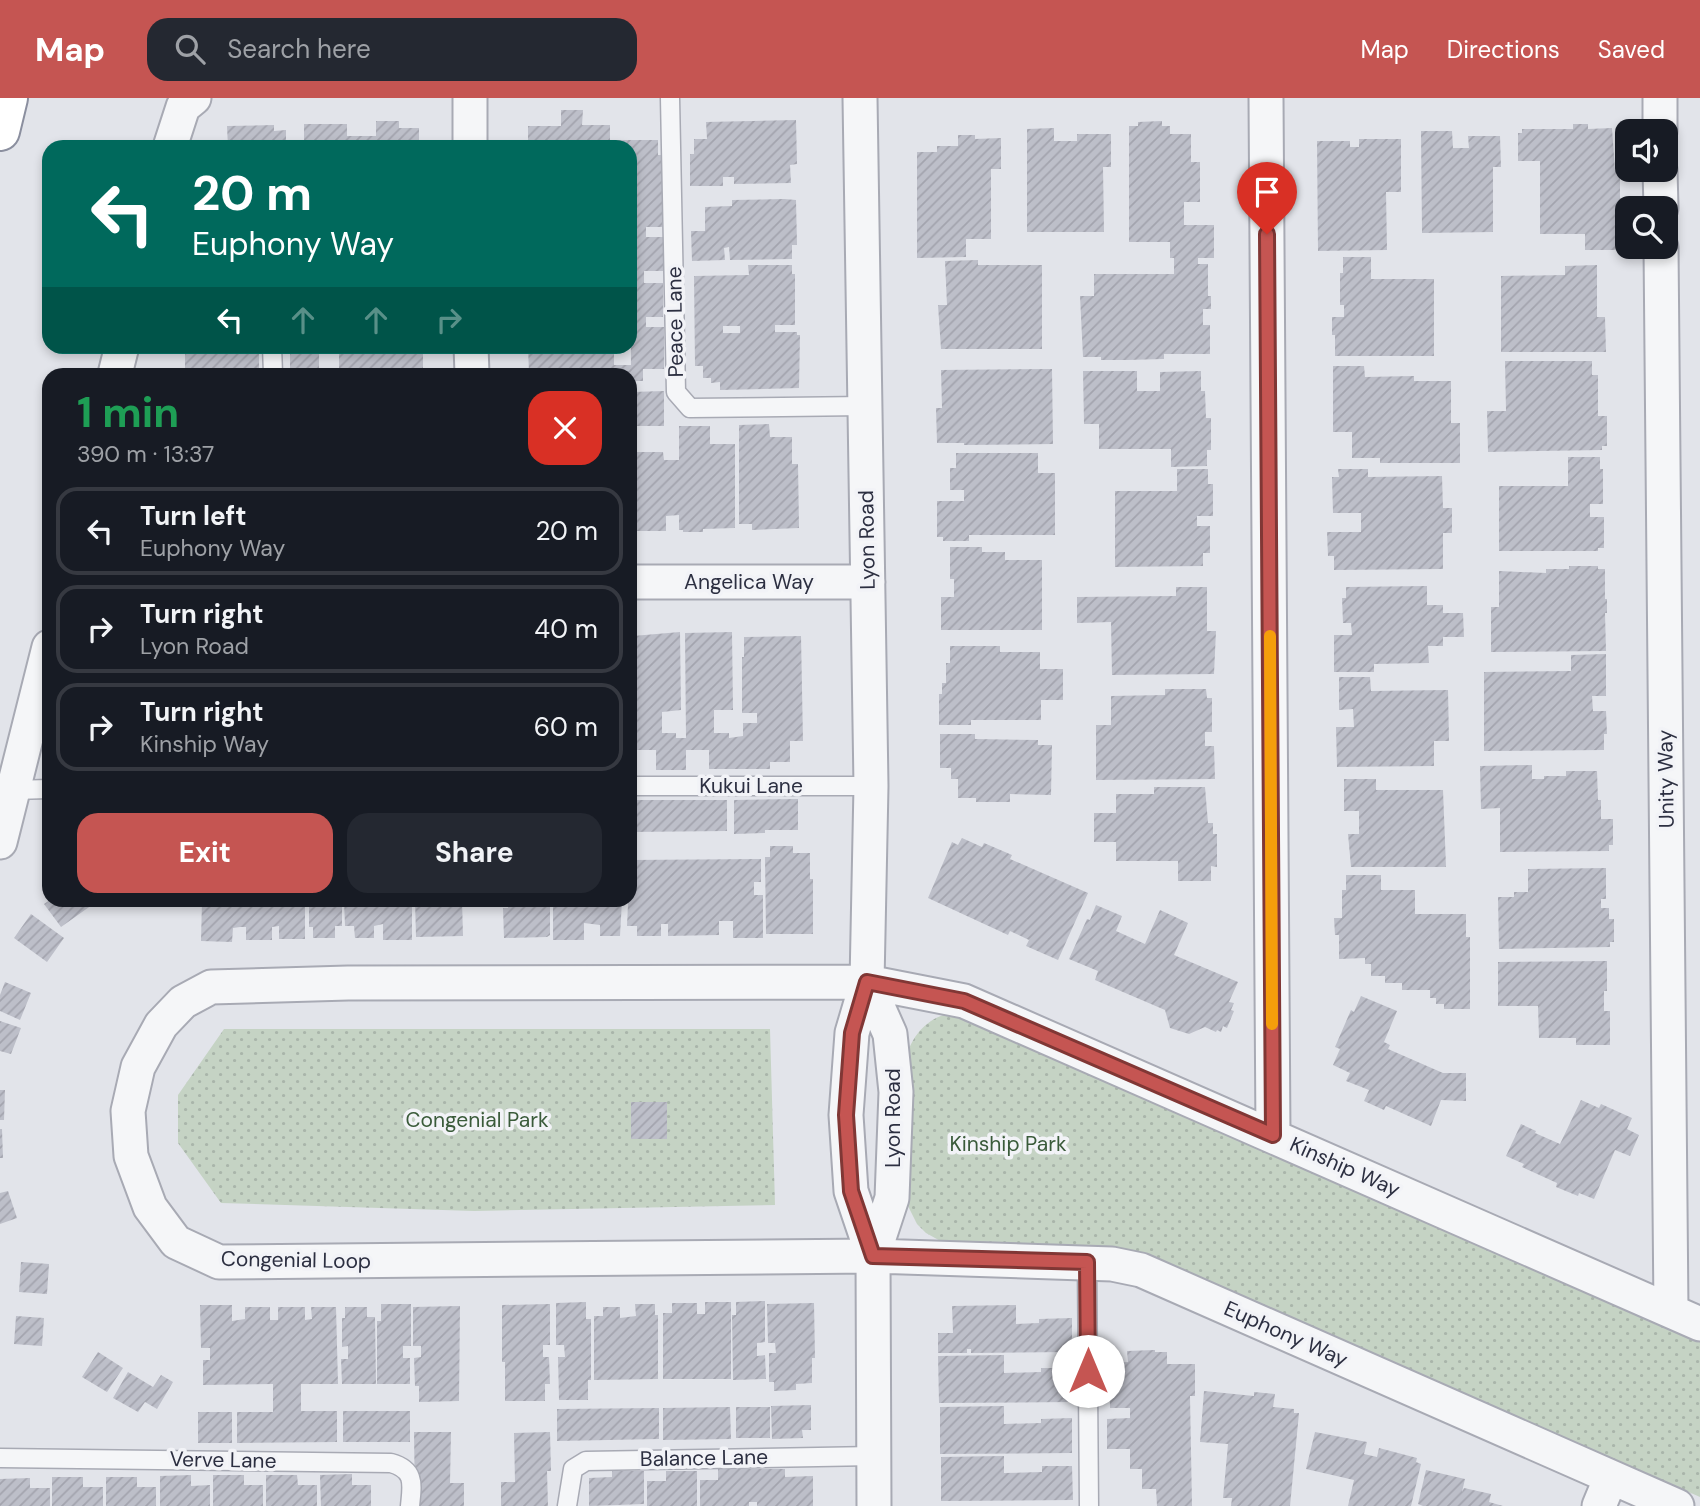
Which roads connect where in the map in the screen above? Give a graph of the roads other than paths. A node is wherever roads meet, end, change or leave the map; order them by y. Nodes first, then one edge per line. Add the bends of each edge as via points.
1 (8, 98) edge
2 (194, 98) edge
3 (470, 98) edge
4 (670, 98) edge
5 (860, 98) edge
6 (1266, 98) edge
7 (1660, 98) edge
8 (1660, 119) edge
9 (0, 131) edge
10 (172, 140) edge
11 (470, 140) edge
12 (1661, 259) edge
13 (865, 406) junction
14 (637, 582) edge
15 (868, 582) junction
16 (42, 676) edge
17 (637, 786) edge
18 (871, 786) junction
19 (42, 789) edge
20 (13, 790) junction
21 (0, 842) edge
22 (867, 982) junction
23 (1273, 1135) junction
24 (873, 1256) junction
25 (1087, 1262) junction
26 (1686, 1317) edge
27 (874, 1455) junction
28 (0, 1458) edge
29 (1605, 1492) edge
30 (410, 1506) edge
31 (568, 1506) edge
32 (874, 1506) edge
33 (1089, 1506) edge
34 (1677, 1506) edge

1 - 9 highway
2 - 10 street via 183,107
3 - 11 street
4 - 13 lane, Peace Lane via 676,392 690,408
5 - 13 street, Lyon Road
6 - 23 street
7 - 8 street
12 - 26 street, Unity Way
13 - 15 street, Lyon Road
14 - 15 street, Angelica Way
15 - 18 street, Lyon Road
16 - 20 street
17 - 18 lane, Kukui Lane
18 - 22 street, Lyon Road
19 - 20 lane
20 - 21 street
22 - 23 street, Kinship Way via 964,1001
22 - 24 street, Lyon Road via 852,1033 846,1115 851,1191
22 - 24 street, Lyon Road via 890,1034 896,1092 892,1198
22 - 24 street, Congenial Loop via 211,987 183,1002 161,1025 138,1067 128,1111 131,1156 150,1207 176,1242 219,1262
23 - 26 street, Kinship Way
24 - 25 street, Euphony Way
24 - 27 street, Lyon Road
25 - 29 street, Euphony Way via 1141,1270
25 - 33 lane
27 - 31 lane, Balance Lane via 586,1461 573,1469
27 - 32 street, Lyon Road
28 - 30 lane, Verve Lane via 377,1462 401,1466 408,1473
29 - 34 street, Euphony Way

